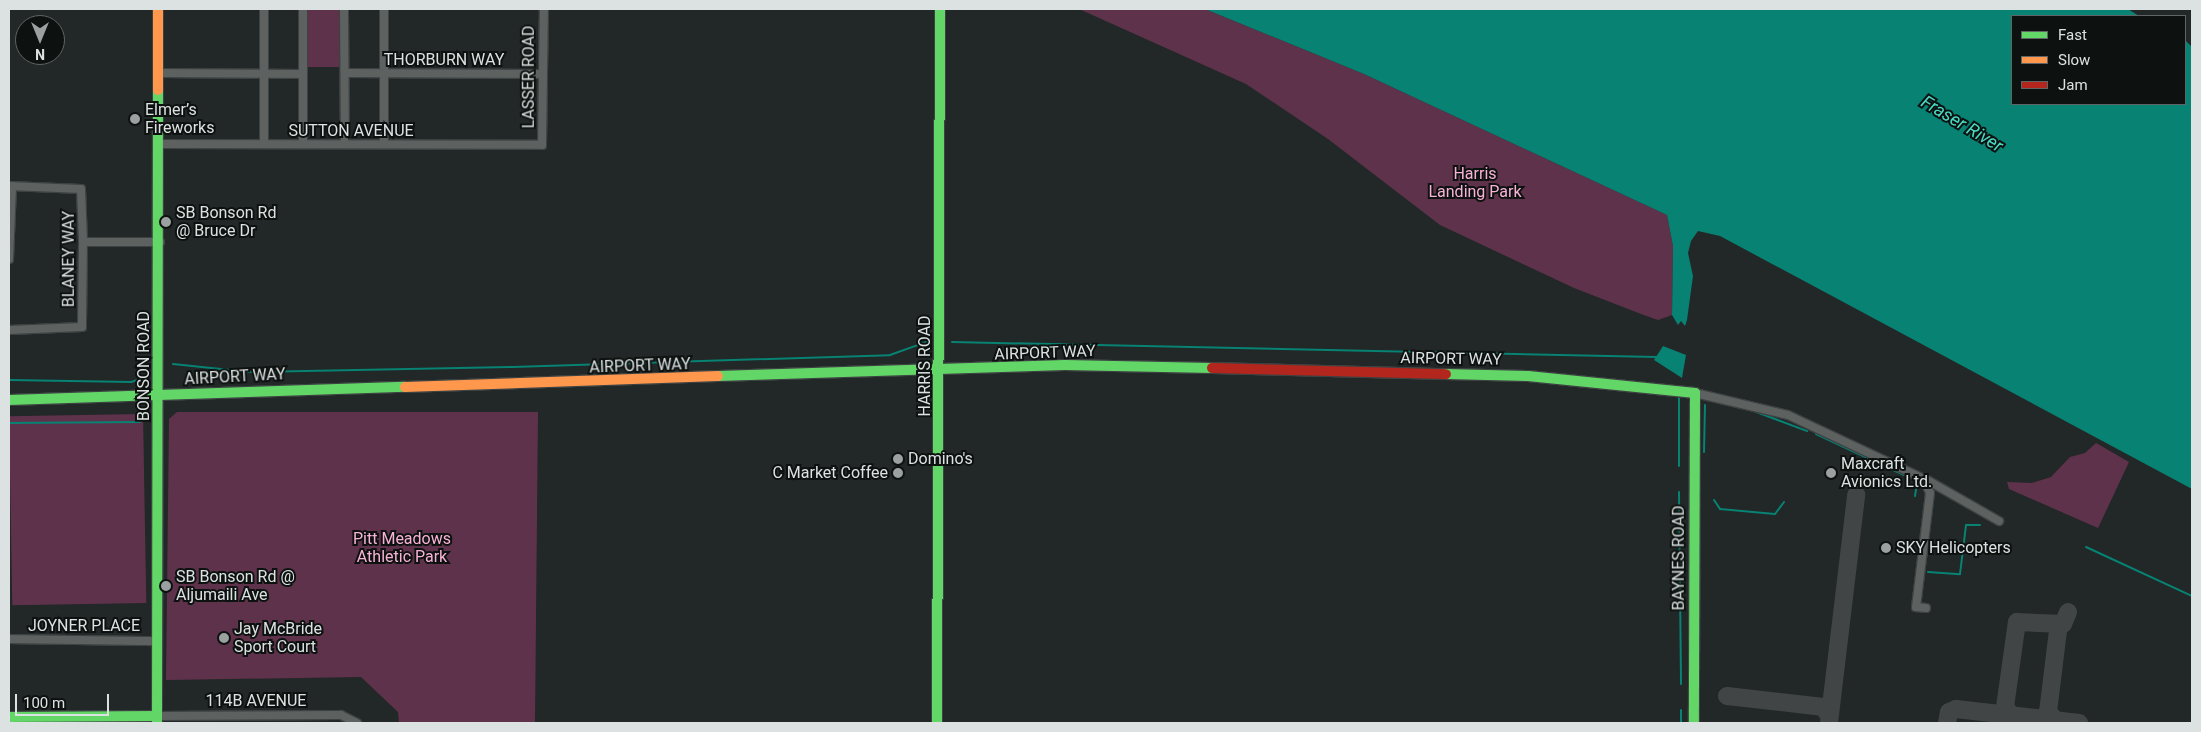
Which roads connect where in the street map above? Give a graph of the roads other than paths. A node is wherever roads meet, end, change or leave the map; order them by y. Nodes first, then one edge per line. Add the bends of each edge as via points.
1 (158, 9) edge
2 (264, 9) edge
3 (303, 9) edge
4 (344, 9) edge
5 (384, 9) edge
6 (544, 9) edge
7 (940, 9) edge
8 (159, 73) junction
9 (345, 73) junction
10 (263, 74) junction
11 (303, 74) junction
12 (384, 74) junction
13 (543, 74) junction
14 (159, 144) junction
15 (264, 144) junction
16 (304, 144) junction
17 (345, 144) junction
18 (384, 144) junction
19 (542, 146) joint
20 (10, 186) edge
21 (83, 242) junction
22 (160, 242) junction
23 (9, 259) edge
24 (9, 330) edge
25 (940, 372) junction
26 (1695, 393) junction
27 (159, 396) junction
28 (9, 400) edge
29 (1921, 477) junction
30 (1999, 521) dead end
31 (1926, 608) dead end
32 (9, 639) edge
33 (158, 641) junction
34 (235, 714) junction
35 (9, 717) edge
36 (157, 719) edge
37 (355, 721) edge
38 (235, 723) edge
39 (936, 723) edge
40 (1694, 723) edge

1 - 8 street, BONSON ROAD
2 - 10 street
3 - 11 street
4 - 9 street
5 - 12 street
6 - 13 street, LASSER ROAD
7 - 25 street, HARRIS ROAD
8 - 10 street
8 - 14 street, BONSON ROAD
9 - 12 street, THORBURN WAY
9 - 17 street
10 - 11 street
10 - 15 street
11 - 16 street
12 - 13 street, THORBURN WAY
12 - 18 street
13 - 19 street, LASSER ROAD
14 - 15 street, SUTTON AVENUE
14 - 22 street, BONSON ROAD
15 - 16 street, SUTTON AVENUE
16 - 17 street, SUTTON AVENUE
17 - 18 street, SUTTON AVENUE
18 - 19 street, SUTTON AVENUE
20 - 21 street, BLANEY WAY via 81,188
20 - 23 street
21 - 22 street
21 - 24 street, BLANEY WAY via 80,329
22 - 27 street, BONSON ROAD
25 - 26 street, AIRPORT WAY via 1065,365 1528,376 1610,380
25 - 27 street, AIRPORT WAY
25 - 39 street, HARRIS ROAD
26 - 29 street, AIRPORT WAY via 1794,417
26 - 40 street, BAYNES ROAD
27 - 28 street, AIRPORT WAY
27 - 33 street, BONSON ROAD
29 - 30 street, AIRPORT WAY
29 - 31 street via 1930,493 1916,607
32 - 33 street, JOYNER PLACE
33 - 36 street, BONSON ROAD
34 - 36 street, 114B AVENUE
34 - 37 street, 114B AVENUE via 341,714
34 - 38 street
35 - 36 street

